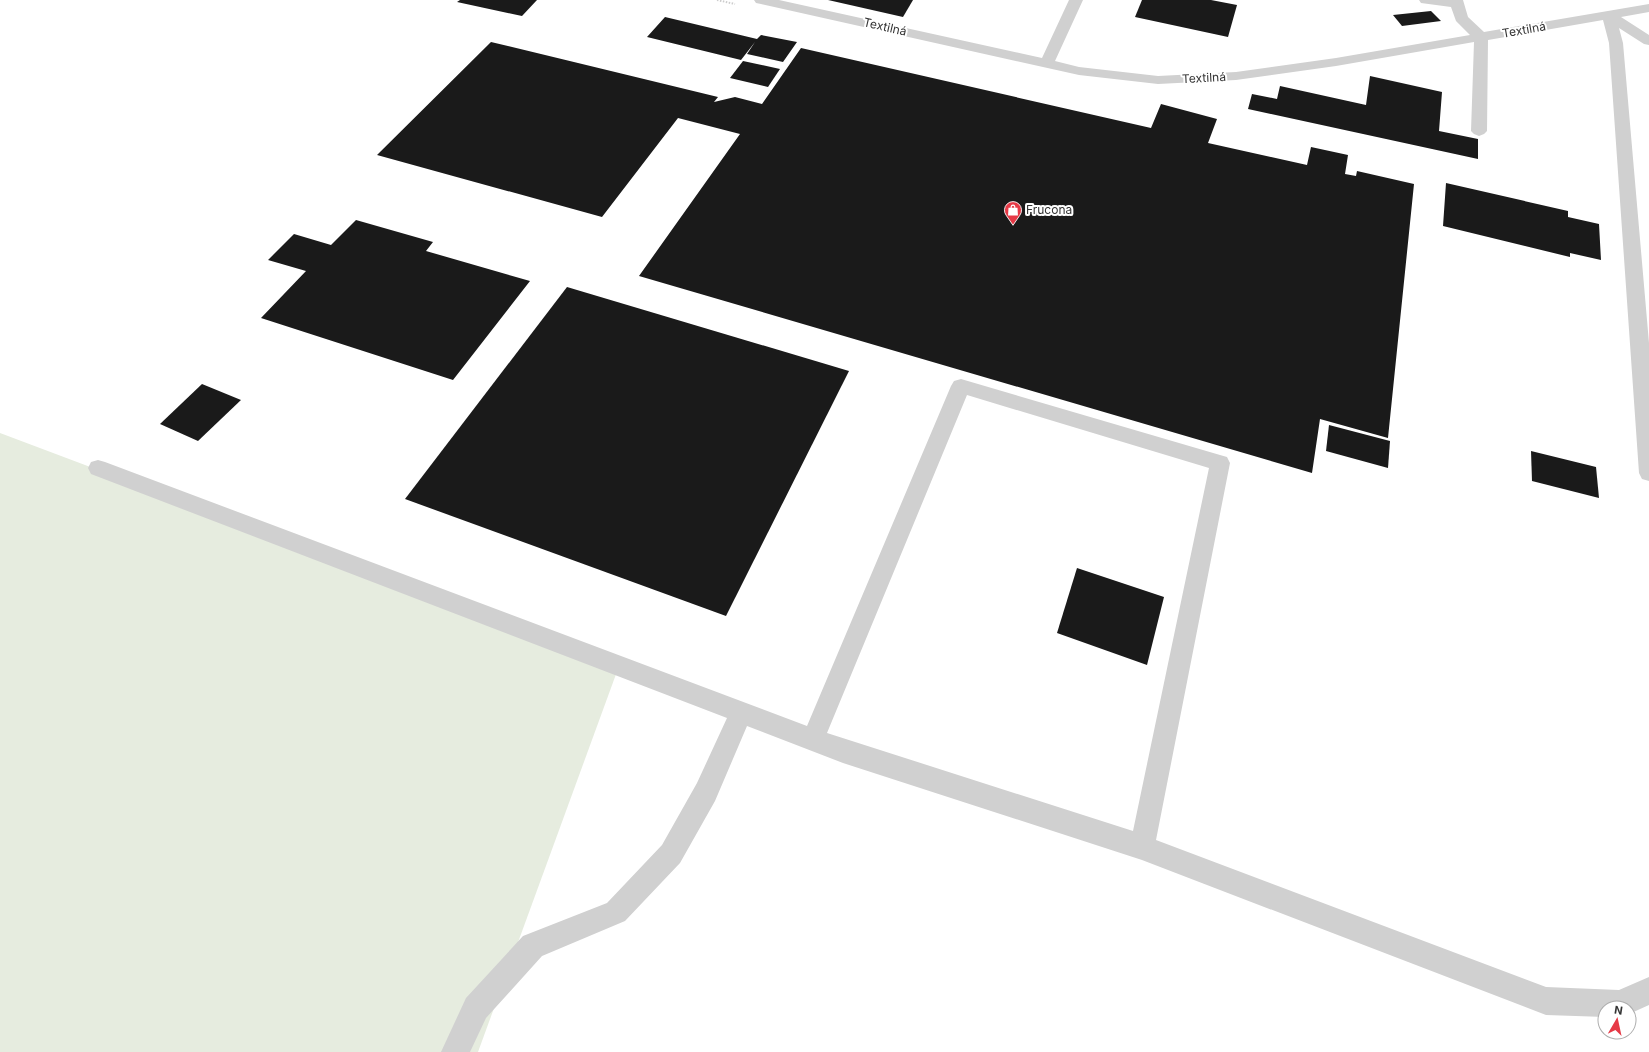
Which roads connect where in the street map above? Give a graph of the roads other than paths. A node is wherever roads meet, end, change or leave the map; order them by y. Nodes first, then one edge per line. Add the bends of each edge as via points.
1 (761, 0) edge
2 (1076, 0) edge
3 (1426, 0) edge
4 (1456, 2) edge
5 (1649, 8) edge
6 (1608, 16) junction
7 (1481, 38) junction
8 (1649, 41) edge
9 (1046, 64) junction
10 (1479, 131) dead end
11 (98, 468) dead end
12 (1649, 473) edge
13 (741, 712) junction
14 (813, 739) junction
15 (1142, 847) junction
16 (1649, 991) edge
17 (455, 1052) edge

1 - 9 lane, Textilná
2 - 9 lane
3 - 4 lane
4 - 7 lane via 1461,18
5 - 6 lane, Textilná
6 - 7 lane, Textilná
6 - 8 lane
6 - 12 lane via 1616,43
7 - 9 lane, Textilná via 1336,62 1198,79 1158,80 1079,72
7 - 10 lane
11 - 13 lane
13 - 14 lane
13 - 17 lane via 706,792 671,854 616,912 533,946 476,1008
14 - 15 lane via 843,751
14 - 15 lane via 961,386 1220,463
15 - 16 lane via 1546,1001 1619,1004

